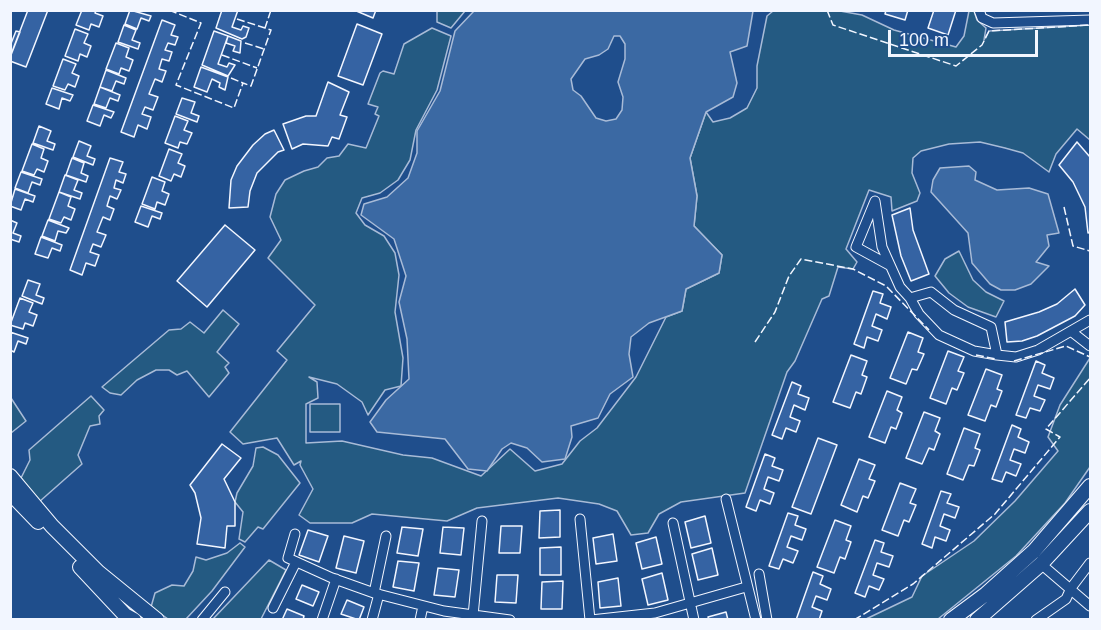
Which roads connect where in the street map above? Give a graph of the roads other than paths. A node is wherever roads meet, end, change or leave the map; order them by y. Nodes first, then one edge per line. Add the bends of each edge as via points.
1 (979, 10) edge
2 (1090, 20) edge
3 (889, 265) junction
4 (910, 298) junction
5 (1090, 320) edge
6 (1072, 332) junction
7 (1090, 346) edge
8 (997, 355) junction
9 (10, 476) edge
10 (1090, 486) edge
11 (10, 493) edge
12 (726, 500) dead end
13 (1090, 511) edge
14 (580, 519) dead end
15 (482, 521) dead end
16 (673, 523) dead end
17 (295, 534) dead end
18 (386, 536) dead end
19 (296, 561) junction
20 (1090, 563) edge
21 (1041, 564) junction
22 (759, 574) dead end
23 (336, 579) junction
24 (746, 587) junction
25 (1071, 588) junction
26 (225, 592) dead end
27 (377, 593) junction
28 (690, 604) junction
29 (423, 606) junction
30 (1090, 606) edge
31 (273, 608) dead end
32 (647, 616) edge
33 (469, 617) edge
34 (604, 619) edge
35 (134, 620) edge
36 (157, 620) edge
37 (202, 620) edge
38 (321, 620) edge
39 (372, 620) edge
40 (420, 620) edge
41 (510, 620) edge
42 (591, 620) edge
43 (694, 620) edge
44 (756, 620) edge
45 (767, 620) edge
46 (951, 620) edge
47 (977, 620) edge
48 (1036, 620) edge

1 - 2 street via 982,18 993,23
3 - 3 street via 882,247 874,201 856,247
3 - 4 street
4 - 8 street via 939,335 974,351
4 - 8 street via 931,292 954,310 991,327
5 - 6 street
6 - 7 street
6 - 8 street via 1016,357
9 - 36 street via 98,572
10 - 46 street via 1034,551
11 - 35 street
12 - 24 street
13 - 21 street
14 - 42 street
15 - 33 street
16 - 28 street
17 - 19 street via 288,558
18 - 27 street
19 - 23 street
19 - 31 street
20 - 25 street
21 - 25 street
21 - 47 street
22 - 45 street
23 - 27 street
23 - 38 street
24 - 28 street
24 - 44 street
25 - 30 street
25 - 48 street via 1066,599
26 - 37 street
27 - 29 street
27 - 39 street
28 - 32 street
28 - 43 street
29 - 33 street
29 - 40 street
32 - 34 street
33 - 41 street
34 - 42 street

